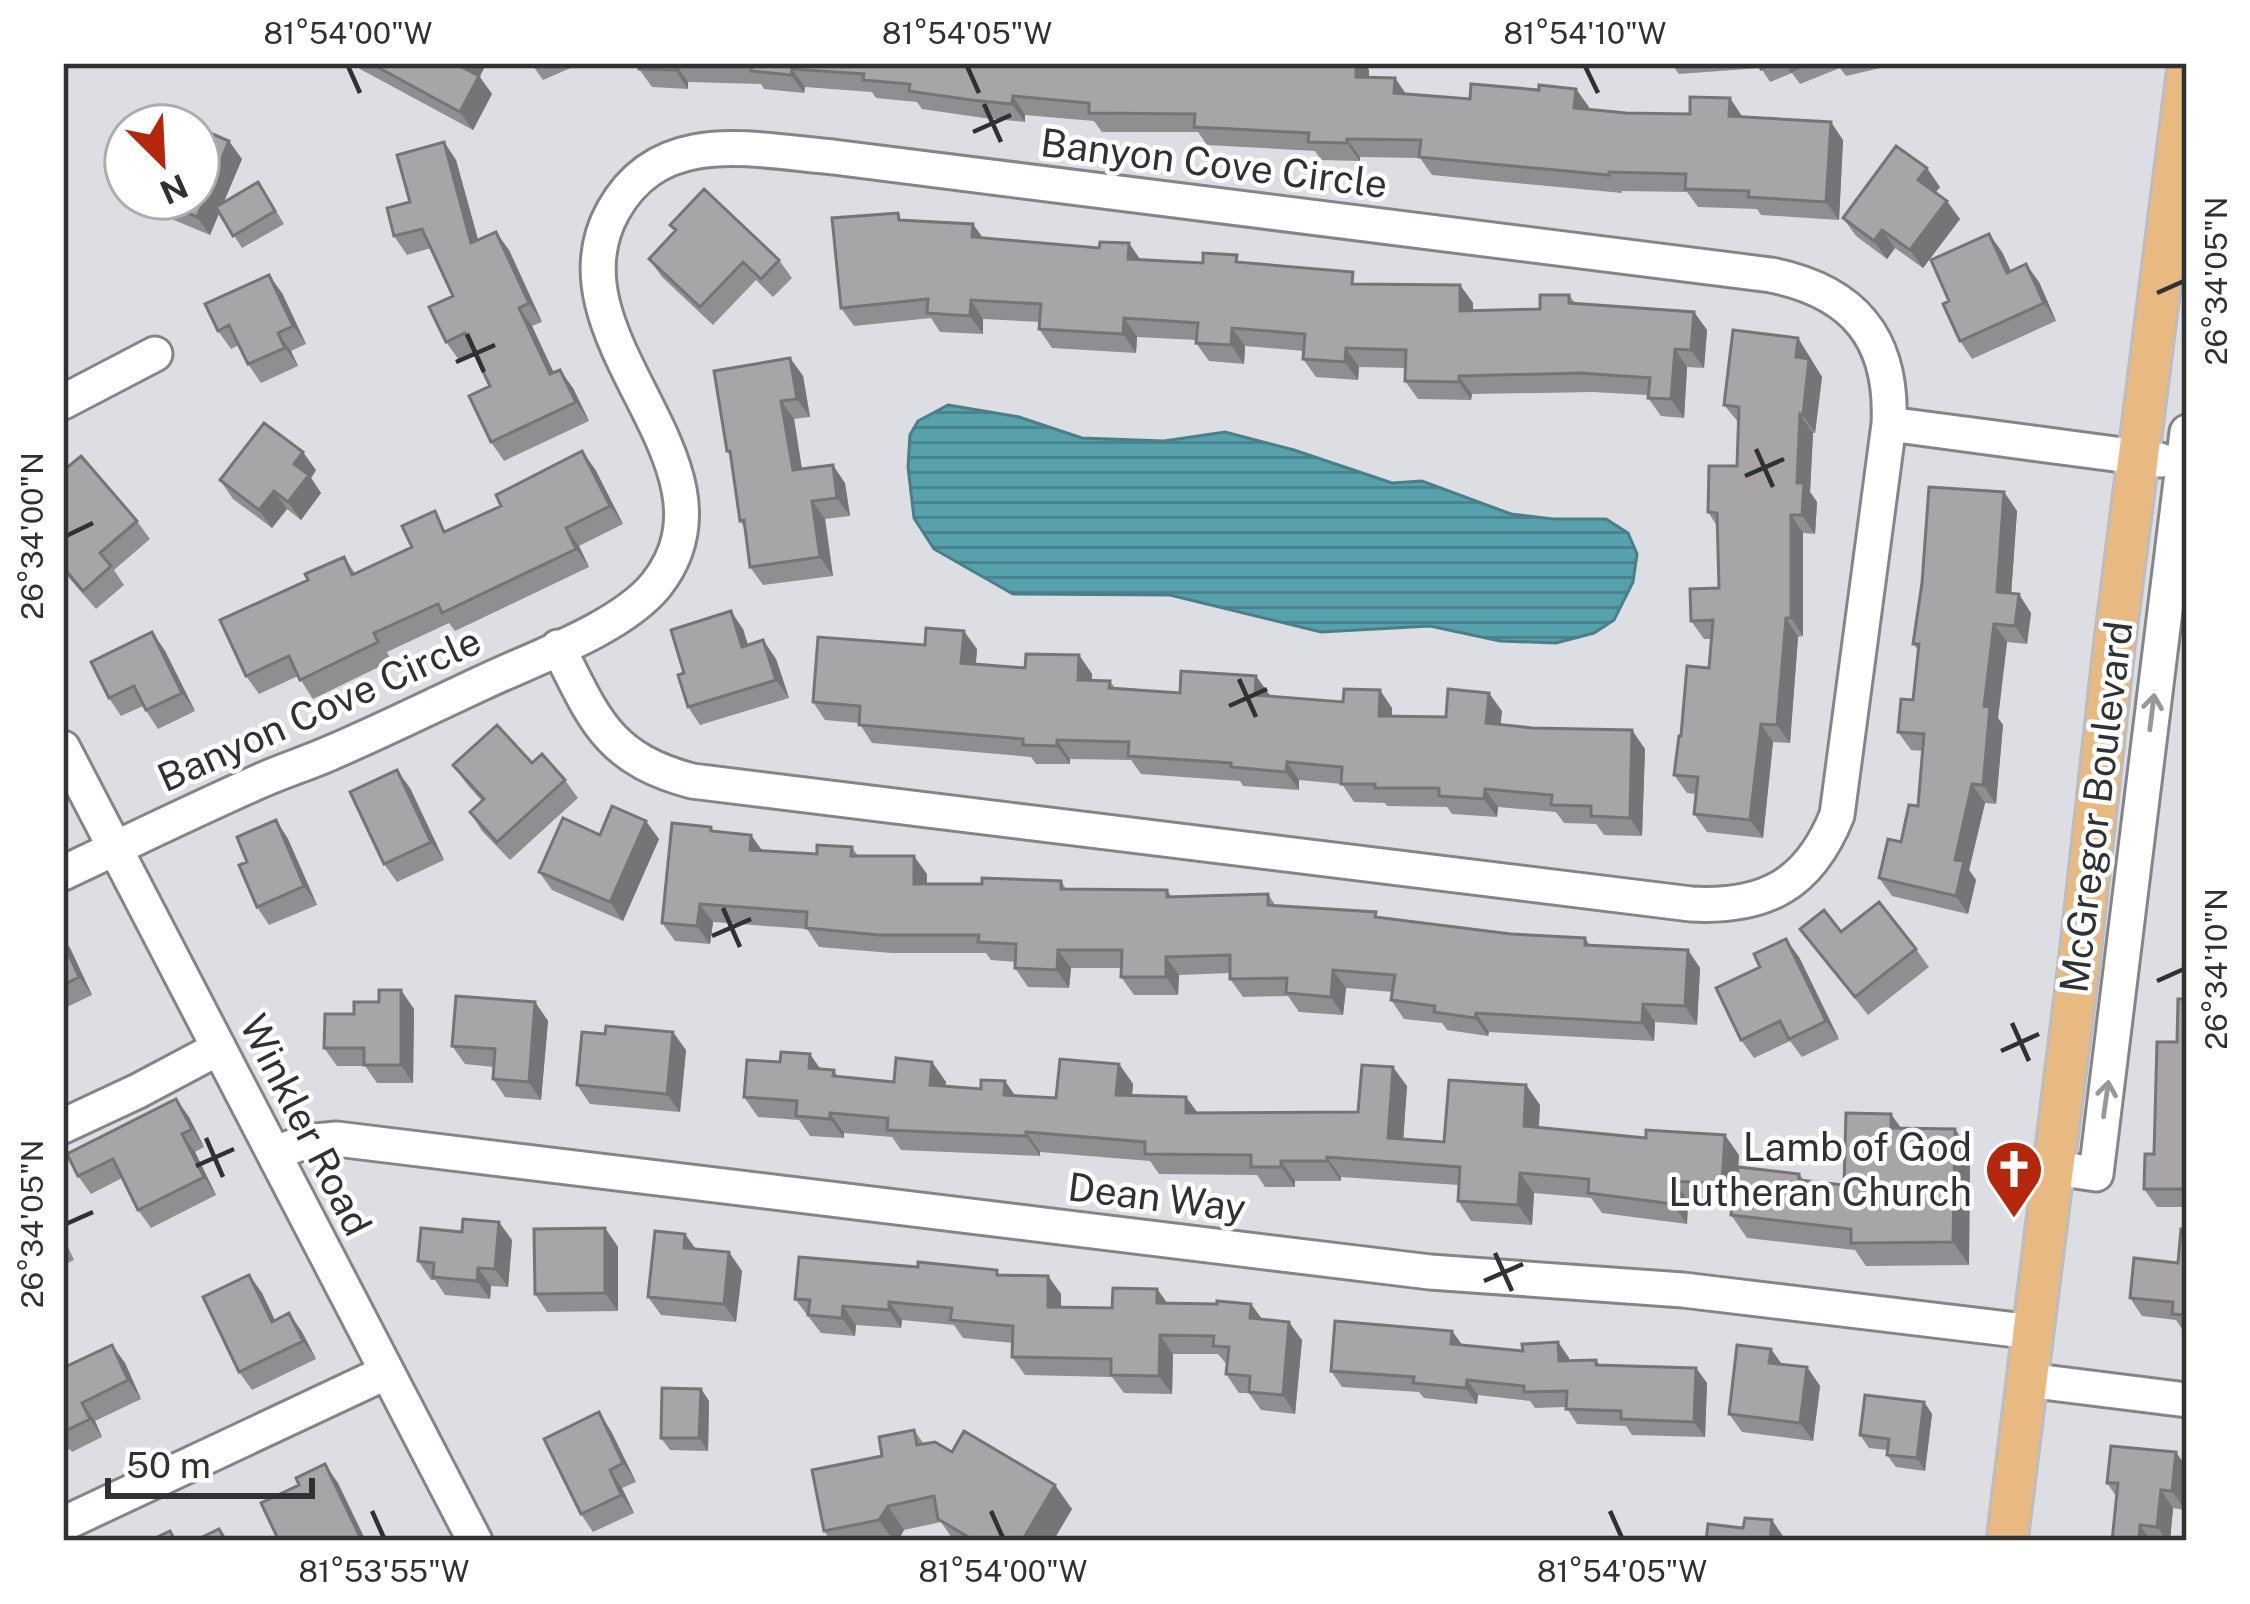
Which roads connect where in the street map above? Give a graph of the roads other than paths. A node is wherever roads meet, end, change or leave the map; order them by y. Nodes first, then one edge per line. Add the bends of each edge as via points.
1 (2187, 74) edge
2 (155, 354) dead end
3 (63, 402) edge
4 (1889, 424) junction
5 (2186, 453) edge
6 (2139, 458) junction
7 (558, 647) junction
8 (63, 748) edge
9 (116, 848) junction
10 (63, 873) edge
11 (219, 1048) junction
12 (63, 1126) edge
13 (274, 1154) junction
14 (2054, 1168) junction
15 (2033, 1331) junction
16 (387, 1372) junction
17 (2027, 1380) junction
18 (2187, 1400) edge
19 (63, 1524) edge
20 (475, 1541) edge
21 (2007, 1541) edge

1 - 6 main road, McGregor Boulevard
2 - 3 street
4 - 6 street
4 - 7 street, Banyon Cove Circle via 1837,814 1807,867 1753,901 1691,904 692,781 634,760 611,740
4 - 7 street, Banyon Cove Circle via 1885,366 1871,337 1829,293 1800,281 833,157 700,148 671,157 622,194 598,254 605,315 672,463 682,523 659,582 638,604
5 - 6 street
14 -> 5 street via 2096,1174
6 - 14 main road, McGregor Boulevard
7 - 9 street, Banyon Cove Circle
8 - 9 street, Winkler Road
9 - 10 street, Banyon Cove Circle
9 - 11 street, Winkler Road
11 - 12 street
11 - 13 street, Winkler Road
13 - 15 street, Dean Way via 337,1138 1430,1272 1683,1290
13 - 16 street, Winkler Road
14 - 15 main road, McGregor Boulevard
15 - 17 main road, McGregor Boulevard
16 - 19 street
16 - 20 street, Winkler Road
17 - 18 street
17 - 21 main road, McGregor Boulevard

